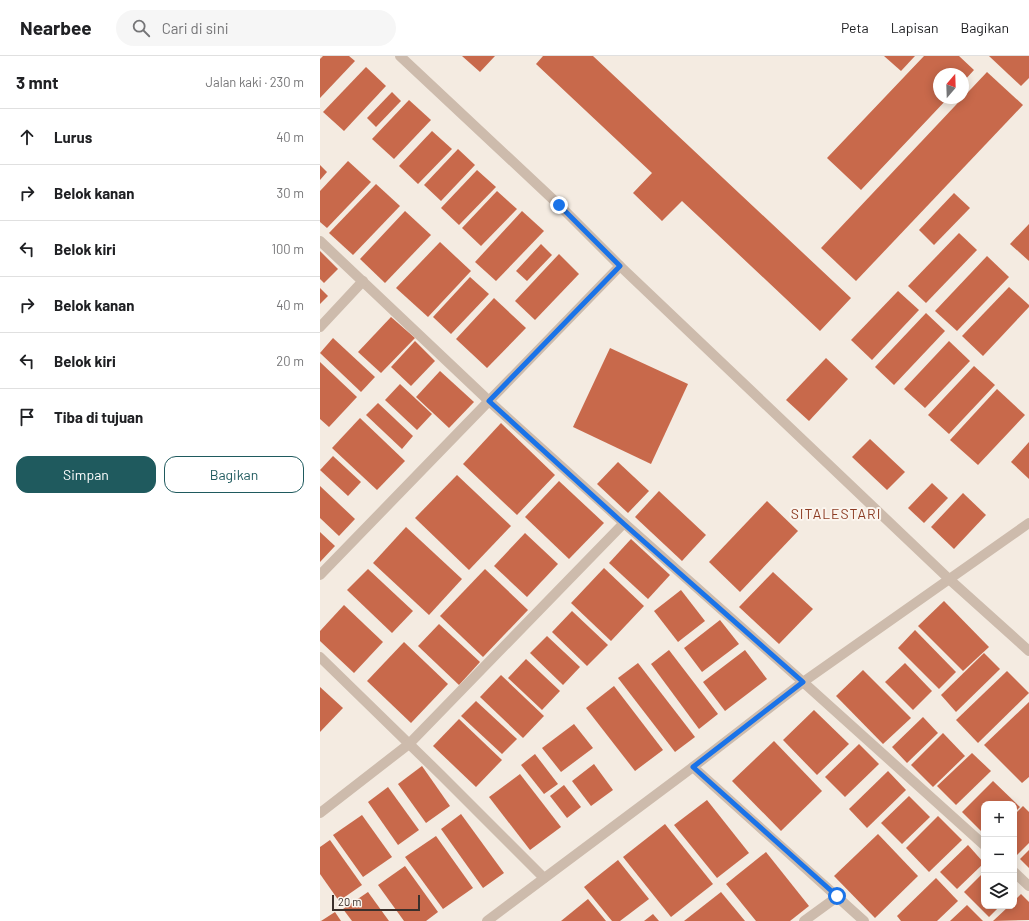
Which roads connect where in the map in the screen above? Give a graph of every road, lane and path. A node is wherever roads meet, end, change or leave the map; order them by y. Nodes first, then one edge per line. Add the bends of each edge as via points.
1 (400, 56) edge
2 (320, 241) edge
3 (620, 266) junction
4 (363, 281) junction
5 (320, 327) edge
6 (489, 401) junction
7 (1029, 523) edge
8 (624, 524) junction
9 (320, 575) edge
10 (949, 579) junction
11 (1029, 651) edge
12 (320, 657) edge
13 (803, 682) junction
14 (409, 744) junction
15 (693, 767) junction
16 (320, 813) edge
17 (981, 842) edge
18 (1015, 873) edge
19 (544, 878) junction
20 (1029, 886) edge
21 (837, 896) junction
22 (487, 921) edge
23 (804, 921) edge
24 (864, 921) edge

1 - 3 street via 559,205
2 - 4 street
3 - 6 street
3 - 10 street
4 - 5 street
4 - 6 street
6 - 8 street
6 - 9 street
7 - 10 street
8 - 13 street
8 - 14 street
10 - 11 street
10 - 13 street
12 - 14 street
13 - 15 street
13 - 17 street
14 - 16 street
14 - 19 street
15 - 19 street
15 - 21 street
18 - 20 street
19 - 22 street
21 - 23 street
21 - 24 street

